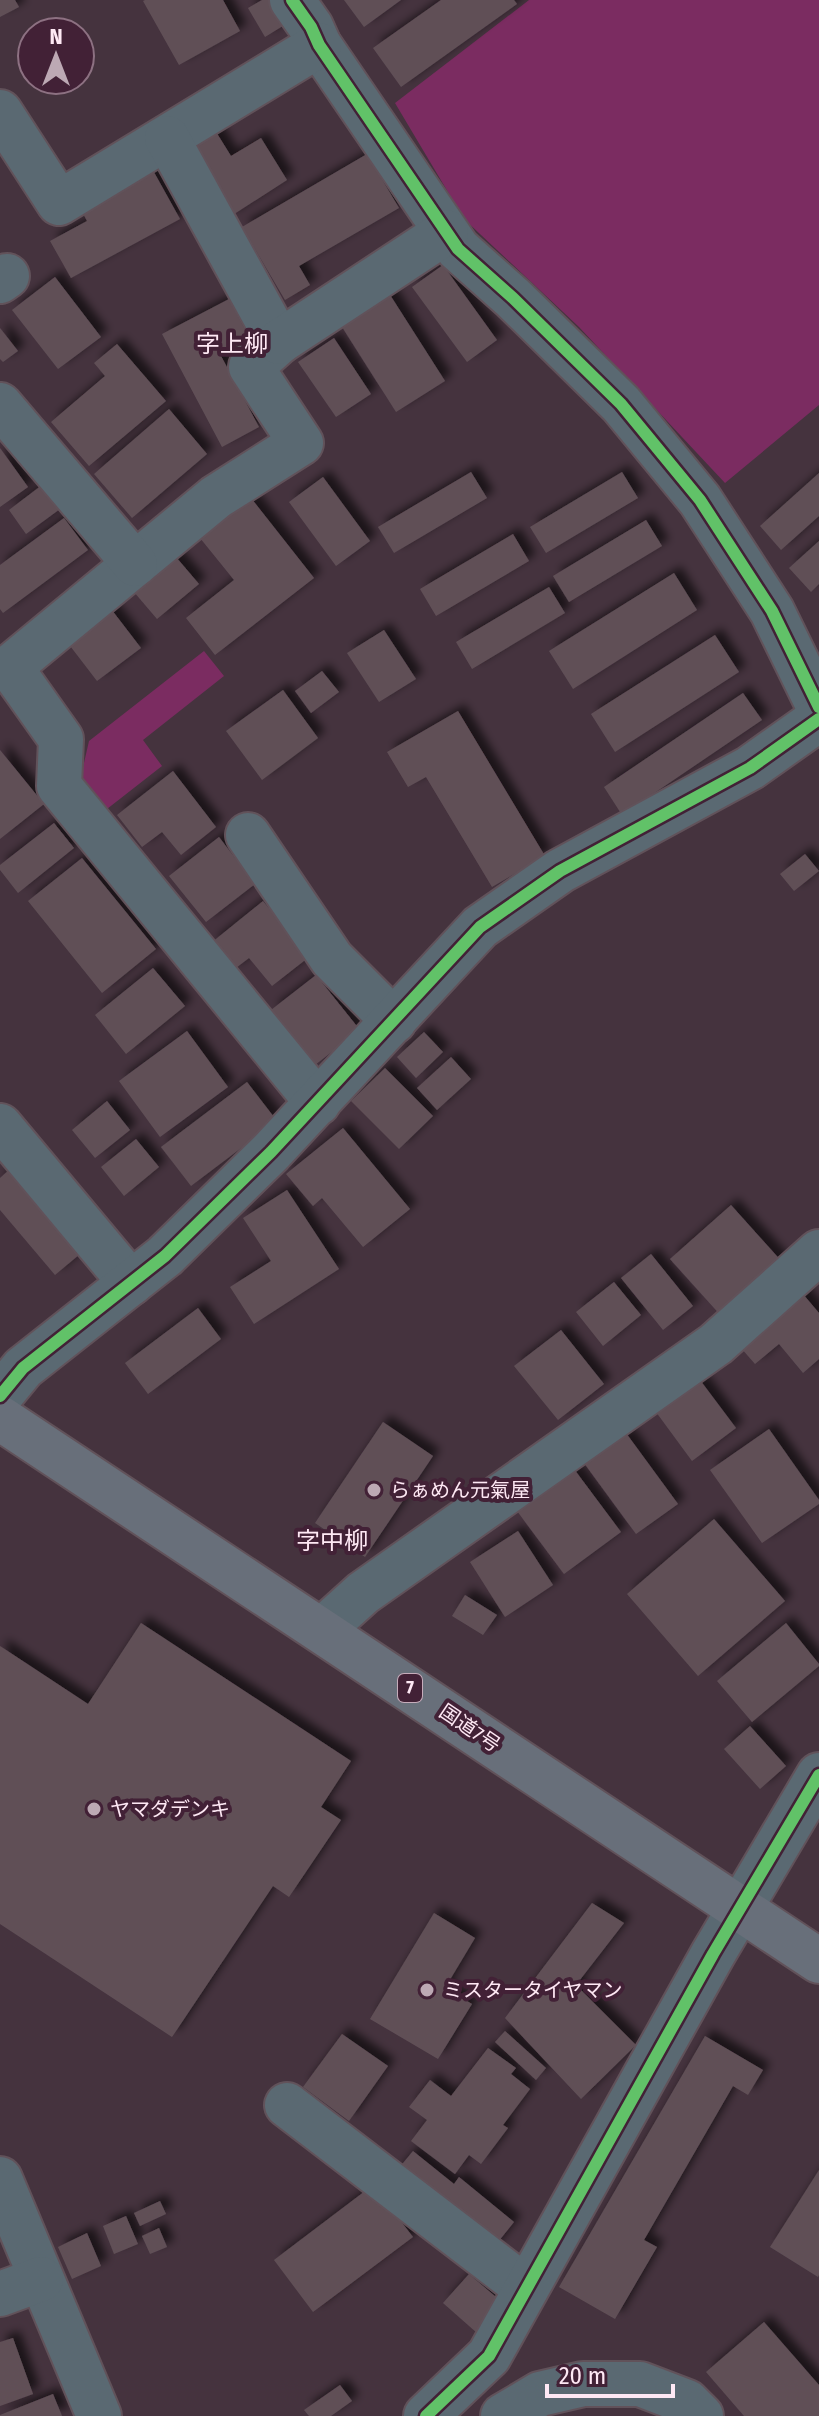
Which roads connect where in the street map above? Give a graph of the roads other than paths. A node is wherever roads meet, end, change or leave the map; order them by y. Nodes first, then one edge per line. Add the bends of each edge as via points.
1 (292, 0) edge
2 (319, 45) junction
3 (0, 112) edge
4 (167, 138) junction
5 (446, 232) junction
6 (279, 342) junction
7 (0, 405) edge
8 (135, 564) junction
9 (5, 662) edge
10 (819, 707) edge
11 (819, 719) edge
12 (248, 835) dead end
13 (394, 1021) junction
14 (318, 1103) junction
15 (0, 1126) edge
16 (819, 1252) edge
17 (131, 1283) junction
18 (0, 1396) edge
19 (0, 1418) edge
20 (322, 1630) junction
21 (819, 1775) edge
22 (740, 1907) junction
23 (819, 1961) edge
24 (287, 2105) dead end
25 (0, 2179) edge
26 (41, 2279) junction
27 (526, 2288) junction
28 (0, 2294) edge
29 (99, 2416) edge
30 (426, 2416) edge
31 (503, 2416) edge
32 (701, 2416) edge

1 - 2 street
2 - 4 street
2 - 5 street
3 - 4 street via 59,203
4 - 6 street
5 - 6 street
5 - 10 street via 621,404 700,500 772,611
6 - 8 street via 251,367 301,443 216,497
7 - 8 street
8 - 9 street
9 - 14 street via 61,739 59,786
11 - 13 street via 750,768 560,871 480,927
12 - 13 street via 332,959
13 - 14 street
14 - 17 street via 165,1256
15 - 17 street
16 - 20 street via 716,1344 363,1593
17 - 18 street via 23,1368
19 - 20 highway, 国道7号 / 7
20 - 22 highway, 国道7号 / 7
21 - 22 street
22 - 23 highway, 国道7号 / 7
22 - 27 street
24 - 27 street
25 - 26 street
26 - 28 street
26 - 29 street
27 - 30 street via 489,2356
31 - 32 street via 540,2394 583,2384 640,2384 687,2402

